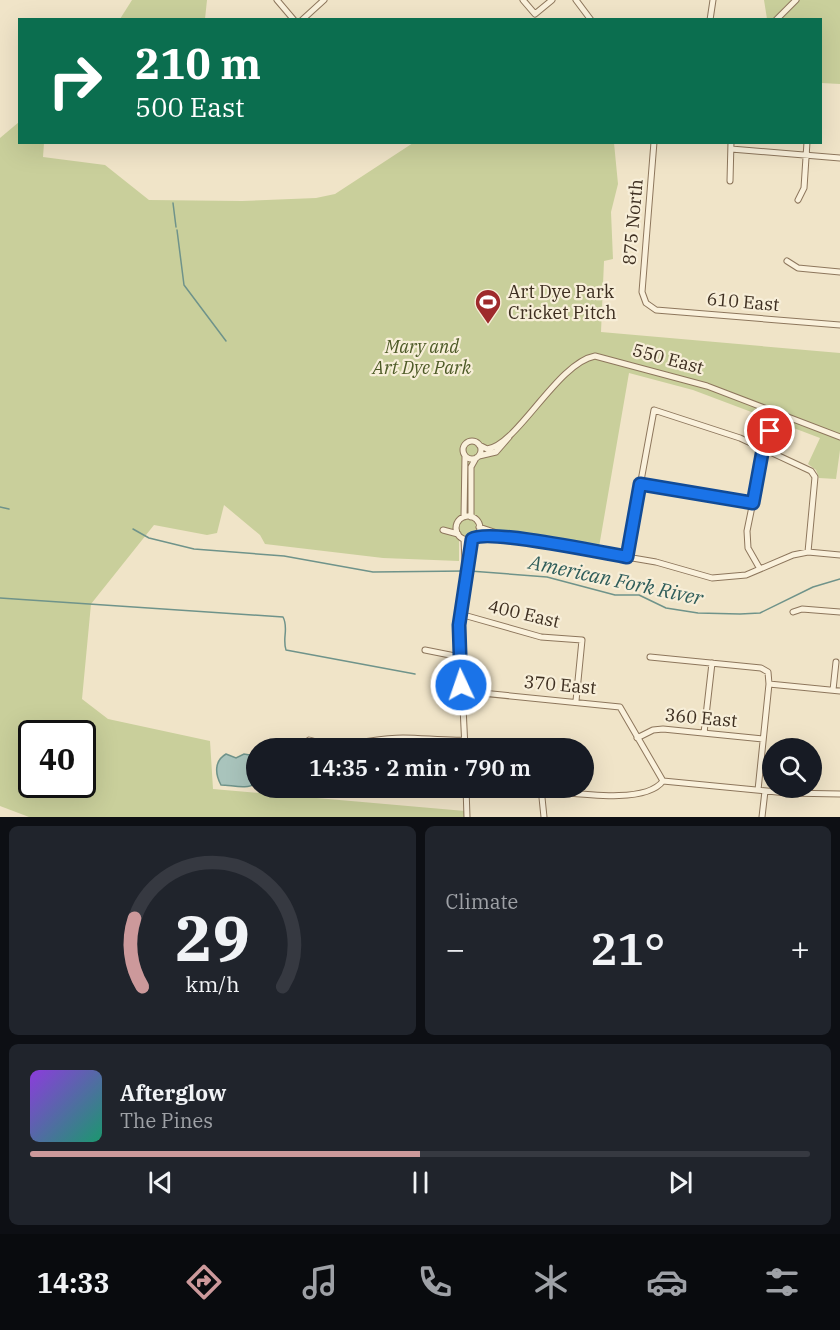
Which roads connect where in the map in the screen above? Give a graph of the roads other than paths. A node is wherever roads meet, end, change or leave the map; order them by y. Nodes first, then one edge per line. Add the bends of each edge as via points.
1 (277, 0) edge
2 (324, 0) edge
3 (523, 0) edge
4 (552, 0) edge
5 (576, 0) edge
6 (713, 0) edge
7 (796, 0) edge
8 (292, 18) edge
9 (304, 18) edge
10 (590, 18) edge
11 (710, 18) edge
12 (778, 18) edge
13 (654, 144) edge
14 (807, 144) edge
15 (731, 146) edge
16 (806, 155) junction
17 (840, 158) edge
18 (729, 181) dead end
19 (798, 200) dead end
20 (787, 261) dead end
21 (840, 272) edge
22 (646, 303) joint
23 (840, 325) edge
24 (777, 413) junction
25 (511, 433) junction
26 (840, 437) edge
27 (479, 445) junction
28 (764, 448) junction
29 (465, 456) junction
30 (477, 457) junction
31 (640, 484) junction
32 (753, 503) junction
33 (464, 517) junction
34 (471, 517) junction
35 (456, 526) junction
36 (479, 527) junction
37 (458, 534) junction
38 (475, 537) junction
39 (509, 537) junction
40 (464, 539) junction
41 (808, 552) junction
42 (840, 555) edge
43 (627, 557) junction
44 (466, 562) junction
45 (760, 569) junction
46 (793, 612) dead end
47 (840, 612) edge
48 (460, 614) junction
49 (425, 650) dead end
50 (460, 657) junction
51 (650, 657) dead end
52 (836, 662) dead end
53 (712, 663) junction
54 (769, 684) junction
55 (833, 690) junction
56 (462, 691) junction
57 (840, 691) edge
58 (576, 701) junction
59 (704, 733) junction
60 (464, 738) edge
61 (637, 738) junction
62 (763, 738) edge
63 (762, 739) edge
64 (762, 749) edge
65 (663, 782) junction
66 (758, 790) junction
67 (762, 791) edge
68 (822, 793) edge
69 (594, 794) edge
70 (840, 794) edge
71 (466, 798) edge
72 (542, 798) edge
73 (764, 798) edge
74 (467, 817) edge
75 (543, 817) edge
76 (762, 817) edge

1 - 8 street
2 - 9 street
3 - 4 street via 535,14
5 - 10 street
6 - 11 street
7 - 12 street
13 - 22 street, 875 North via 642,292
14 - 16 street
15 - 16 street
15 - 18 street
16 - 17 street
16 - 19 street via 804,188
20 - 21 street via 798,268
22 - 23 street, 610 East via 656,309
24 - 25 street, 550 East via 690,380 595,356 572,369
24 - 26 street, 550 East
24 - 28 street
25 - 27 street, 550 East via 493,448
25 - 30 street, 550 East via 498,451
27 - 29 street via 465,444
27 - 30 street
28 - 31 street via 654,410
28 - 32 street
28 - 41 street via 813,473
29 - 30 street
29 - 33 street
30 - 34 street via 471,469
31 - 32 street
31 - 43 street
32 - 45 street via 747,539
33 - 34 street
33 - 35 street
34 - 36 street
35 - 37 street
35 - 37 street via 443,530
36 - 38 street
36 - 39 street
37 - 40 street
38 - 39 street
38 - 40 street
38 - 44 street
39 - 43 street
40 - 44 street
41 - 42 street
41 - 45 street
43 - 45 street via 712,578 735,578
44 - 48 street
46 - 47 street
48 - 50 street
48 - 58 street, 400 East via 541,637 582,640
49 - 50 street
50 - 56 street
51 - 53 street
52 - 55 street
53 - 54 street via 761,668 768,672
53 - 59 street
54 - 55 street
54 - 62 street
55 - 57 street
56 - 58 street, 370 East
56 - 60 street
58 - 61 street, 370 East via 620,707
59 - 61 street, 360 East via 657,729
59 - 63 street, 360 East
61 - 65 street
64 - 66 street
65 - 66 street
65 - 69 street via 653,791 622,796
66 - 67 street
68 - 70 street
71 - 74 street
72 - 75 street
73 - 76 street

